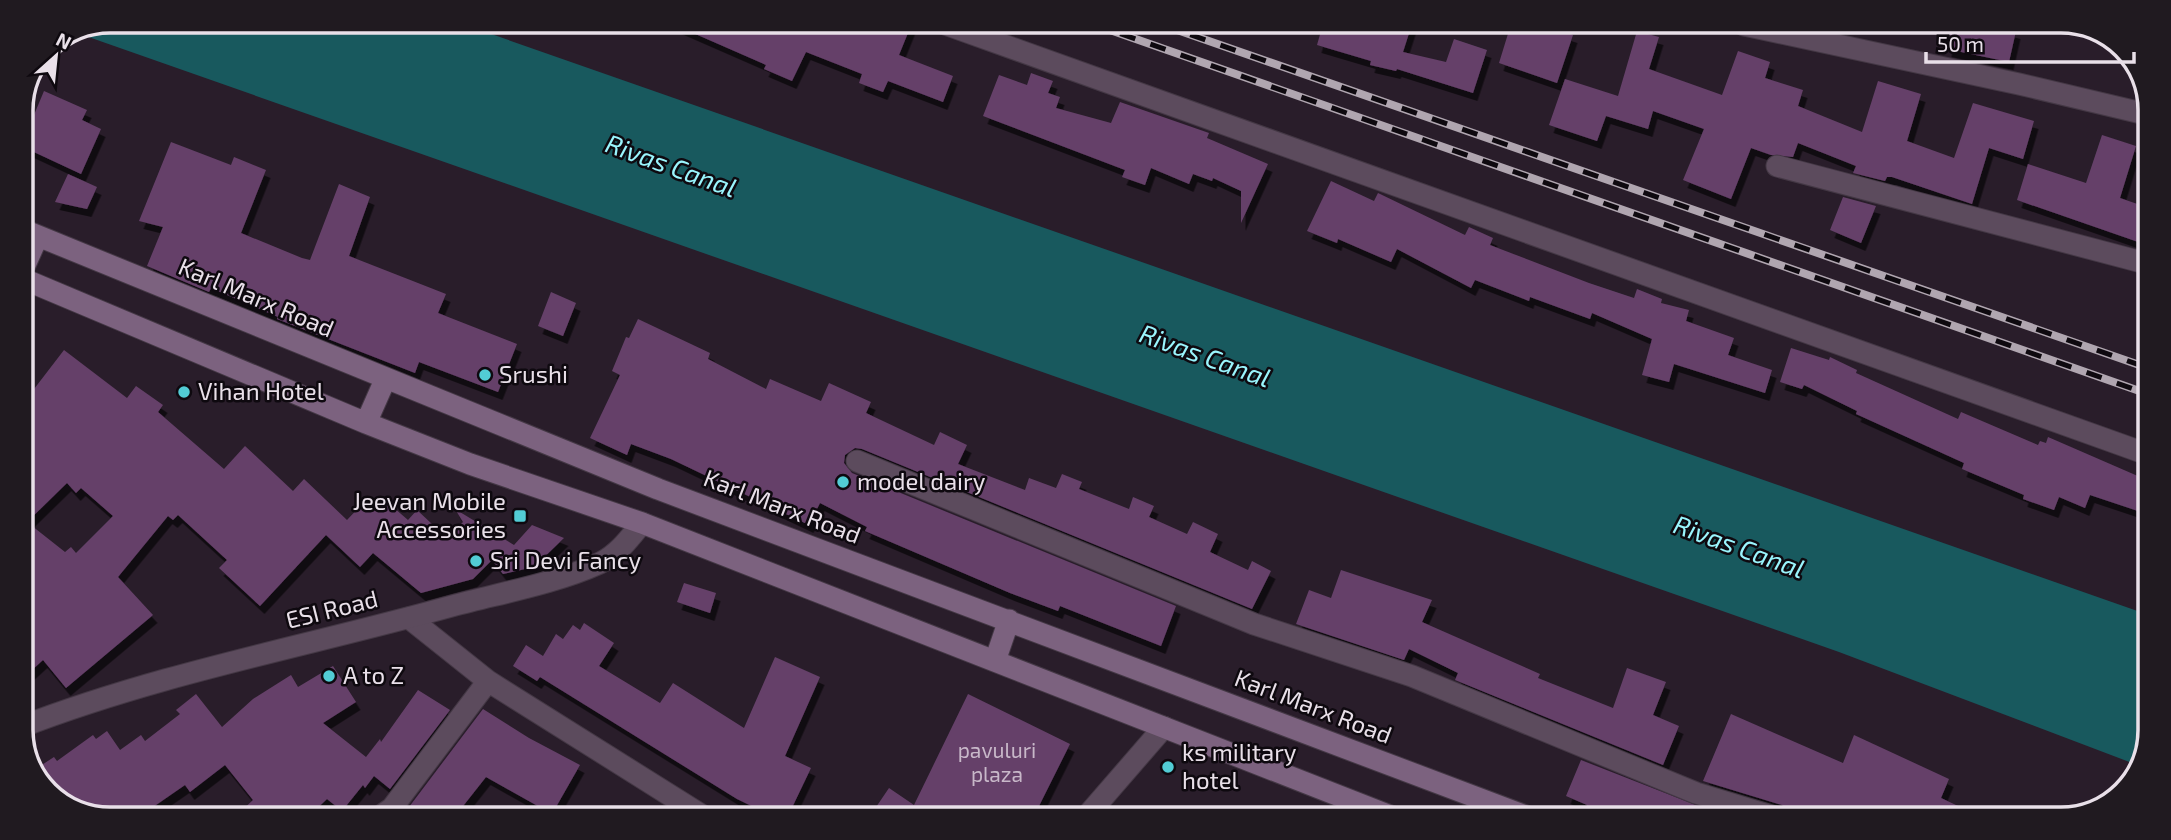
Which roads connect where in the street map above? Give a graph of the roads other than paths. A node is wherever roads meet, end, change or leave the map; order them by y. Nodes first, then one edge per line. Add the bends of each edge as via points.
1 (970, 33) edge
2 (1782, 33) edge
3 (2138, 112) edge
4 (1777, 166) dead end
5 (33, 234) edge
6 (2138, 261) edge
7 (33, 281) edge
8 (385, 380) junction
9 (366, 423) junction
10 (2138, 451) edge
11 (857, 461) dead end
12 (642, 523) junction
13 (409, 618) junction
14 (1009, 620) junction
15 (995, 661) junction
16 (488, 681) junction
17 (33, 722) edge
18 (1164, 727) junction
19 (392, 807) edge
20 (689, 807) edge
21 (1095, 807) edge
22 (1368, 807) edge
23 (1502, 807) edge
24 (1742, 807) edge

1 - 10 street
2 - 3 street
4 - 6 street
5 - 8 main road, Karl Marx Road
7 - 9 main road
8 - 9 main road
8 - 14 main road, Karl Marx Road via 658,489
9 - 12 main road
11 - 24 street via 1254,624 1412,676 1696,793
12 - 13 street, ESI Road via 602,562
12 - 15 main road
13 - 16 street
13 - 17 street, ESI Road via 162,678
14 - 15 main road
14 - 23 main road, Karl Marx Road
15 - 18 main road
16 - 19 street
16 - 20 street
18 - 21 street
18 - 22 main road

